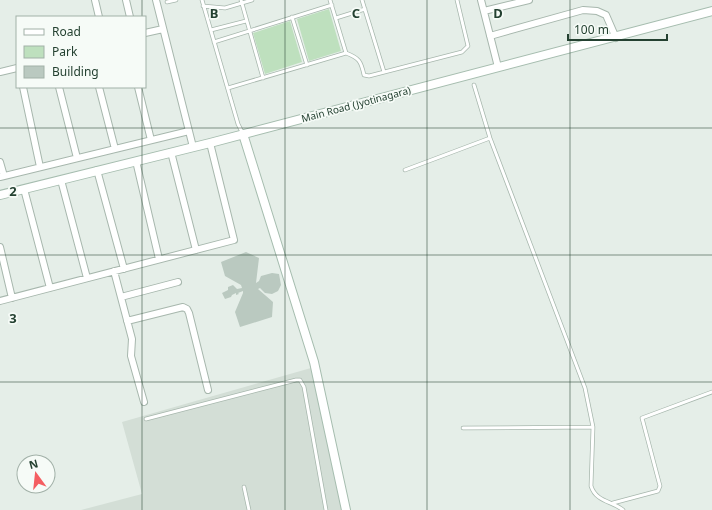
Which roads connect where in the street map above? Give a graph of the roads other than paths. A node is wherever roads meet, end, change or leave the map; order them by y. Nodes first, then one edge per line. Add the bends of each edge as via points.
1 (95, 0) edge
2 (126, 0) edge
3 (156, 0) edge
4 (176, 0) edge
5 (202, 0) edge
6 (252, 0) edge
7 (330, 0) edge
8 (362, 0) edge
9 (457, 0) edge
10 (481, 0) edge
11 (529, 0) edge
12 (167, 2) dead end
13 (242, 2) edge
14 (332, 5) junction
15 (204, 6) junction
16 (365, 10) junction
17 (484, 11) junction
18 (712, 11) edge
19 (99, 16) edge
20 (130, 16) edge
21 (292, 17) junction
22 (336, 18) junction
23 (246, 21) junction
24 (163, 28) junction
25 (211, 30) junction
26 (250, 32) junction
27 (146, 33) edge
28 (490, 36) junction
29 (616, 38) junction
30 (214, 42) junction
31 (346, 53) junction
32 (307, 65) junction
33 (498, 67) junction
34 (16, 68) edge
35 (0, 72) edge
36 (384, 72) junction
37 (263, 78) junction
38 (474, 85) dead end
39 (24, 88) edge
40 (59, 88) edge
41 (99, 88) edge
42 (138, 88) edge
43 (228, 88) junction
44 (189, 131) junction
45 (243, 134) junction
46 (490, 138) junction
47 (151, 140) junction
48 (210, 143) junction
49 (193, 147) junction
50 (114, 149) junction
51 (172, 152) junction
52 (77, 158) junction
53 (136, 161) junction
54 (0, 162) edge
55 (40, 167) junction
56 (97, 170) junction
57 (405, 170) dead end
58 (2, 177) edge
59 (61, 180) junction
60 (24, 189) junction
61 (0, 195) edge
62 (0, 247) edge
63 (196, 250) junction
64 (159, 259) junction
65 (124, 268) junction
66 (114, 271) junction
67 (86, 278) junction
68 (178, 282) dead end
69 (50, 288) junction
70 (121, 296) junction
71 (12, 298) junction
72 (0, 301) edge
73 (127, 321) junction
74 (208, 390) dead end
75 (712, 392) edge
76 (144, 402) dead end
77 (146, 419) dead end
78 (593, 427) junction
79 (463, 428) dead end
80 (244, 487) dead end
81 (612, 504) junction
82 (249, 510) edge
83 (326, 510) edge
84 (346, 510) edge
85 (623, 510) edge

1 - 19 street
2 - 20 street
3 - 24 street
4 - 12 lane
5 - 15 lane
6 - 13 lane
7 - 14 lane
8 - 16 lane
9 - 36 lane via 468,46 462,52
10 - 17 street
11 - 17 street
13 - 15 lane via 225,8
13 - 23 lane
14 - 21 lane
14 - 22 lane
15 - 25 lane
16 - 22 lane
16 - 36 lane
17 - 28 street
18 - 29 street, Main Road (Jyotinagara)
21 - 26 lane
21 - 32 lane
22 - 31 lane
23 - 25 lane
23 - 26 lane
24 - 27 street
24 - 44 street
25 - 30 lane
26 - 30 lane
26 - 37 lane
28 - 29 street via 583,10 606,15
28 - 33 street
29 - 33 street, Main Road (Jyotinagara)
30 - 43 lane
31 - 32 lane
31 - 36 lane via 359,60 366,76
32 - 37 lane
33 - 45 street, Main Road (Jyotinagara)
34 - 35 street
37 - 43 lane
38 - 46 lane
39 - 55 street
40 - 52 street
41 - 50 street
42 - 47 street
43 - 45 lane
44 - 47 street
44 - 49 street
45 - 48 street, Main Road (Jyotinagara)
45 - 84 street via 314,362
46 - 57 lane
46 - 78 lane via 585,388
47 - 50 street
48 - 49 street, Main Road (Jyotinagara)
48 - 63 street via 234,240
49 - 51 street, Main Road (Jyotinagara)
50 - 52 street
51 - 53 street, Main Road (Jyotinagara)
51 - 63 street
52 - 55 street
53 - 56 street, Main Road (Jyotinagara)
53 - 64 street
54 - 58 street
55 - 58 street
56 - 59 street, Main Road (Jyotinagara)
56 - 65 street
59 - 60 street, Main Road (Jyotinagara)
59 - 67 street
60 - 61 street, Main Road (Jyotinagara)
60 - 69 street
62 - 71 street
63 - 64 street
64 - 65 street
65 - 66 street
66 - 67 street
66 - 70 street
67 - 69 street
68 - 70 street
69 - 71 street
70 - 73 street
71 - 72 street
73 - 74 street via 183,306 187,309
73 - 76 street via 132,339 131,356
75 - 81 lane via 642,418 660,486 658,491
77 - 83 lane via 300,380 304,387
78 - 79 lane
78 - 81 lane via 592,486 595,495
80 - 82 lane
81 - 85 lane

